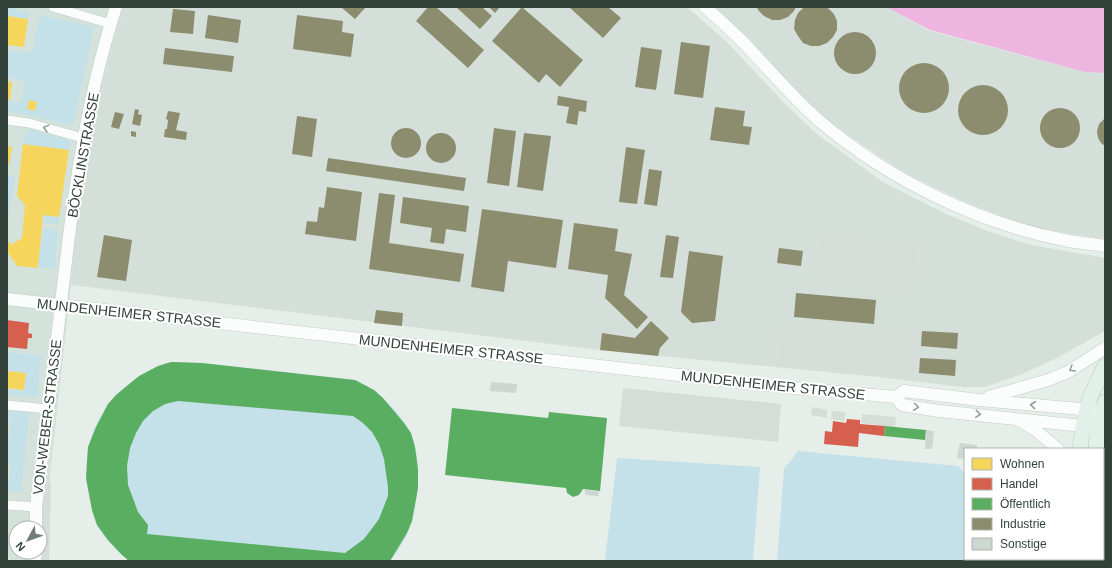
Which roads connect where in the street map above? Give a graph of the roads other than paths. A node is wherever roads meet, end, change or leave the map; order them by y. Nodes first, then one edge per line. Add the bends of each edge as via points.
1 (53, 7) edge
2 (116, 7) edge
3 (705, 7) edge
4 (110, 24) junction
5 (7, 120) edge
6 (83, 138) junction
7 (1105, 246) edge
8 (7, 299) edge
9 (60, 305) junction
10 (1105, 348) edge
11 (1105, 366) edge
12 (896, 397) junction
13 (979, 400) junction
14 (7, 405) edge
15 (1104, 408) edge
16 (48, 409) junction
17 (1086, 410) junction
18 (1017, 418) junction
19 (1083, 426) junction
20 (1102, 428) edge
21 (1057, 448) edge
22 (1080, 448) edge
23 (1096, 448) edge
24 (7, 505) edge
25 (36, 507) junction
26 (36, 520) edge

1 - 4 street
2 - 4 street, BÖCKLINSTRASSE
3 - 7 street via 754,53 822,124 886,169 926,192 1018,228 1069,241
4 - 6 street, BÖCKLINSTRASSE
6 -> 5 street
6 - 9 street, BÖCKLINSTRASSE
8 - 9 street, MUNDENHEIMER STRASSE
9 - 12 street, MUNDENHEIMER STRASSE via 768,385
9 - 16 street, VON-WEBER-STRASSE
10 -> 13 street via 1068,372 1008,393
11 - 17 main road
12 - 13 street, MUNDENHEIMER STRASSE via 904,391
12 -> 18 street, MUNDENHEIMER STRASSE via 902,405
17 -> 13 street, MUNDENHEIMER STRASSE
14 - 16 street
15 - 17 street, MUNDENHEIMER STRASSE
15 - 20 main road
16 - 25 street, VON-WEBER-STRASSE
17 - 19 main road
18 - 19 street, MUNDENHEIMER STRASSE
18 - 21 street via 1034,428
19 - 20 street, MUNDENHEIMER STRASSE
19 - 22 main road
20 - 23 main road
24 - 25 street
25 - 26 street, VON-WEBER-STRASSE

